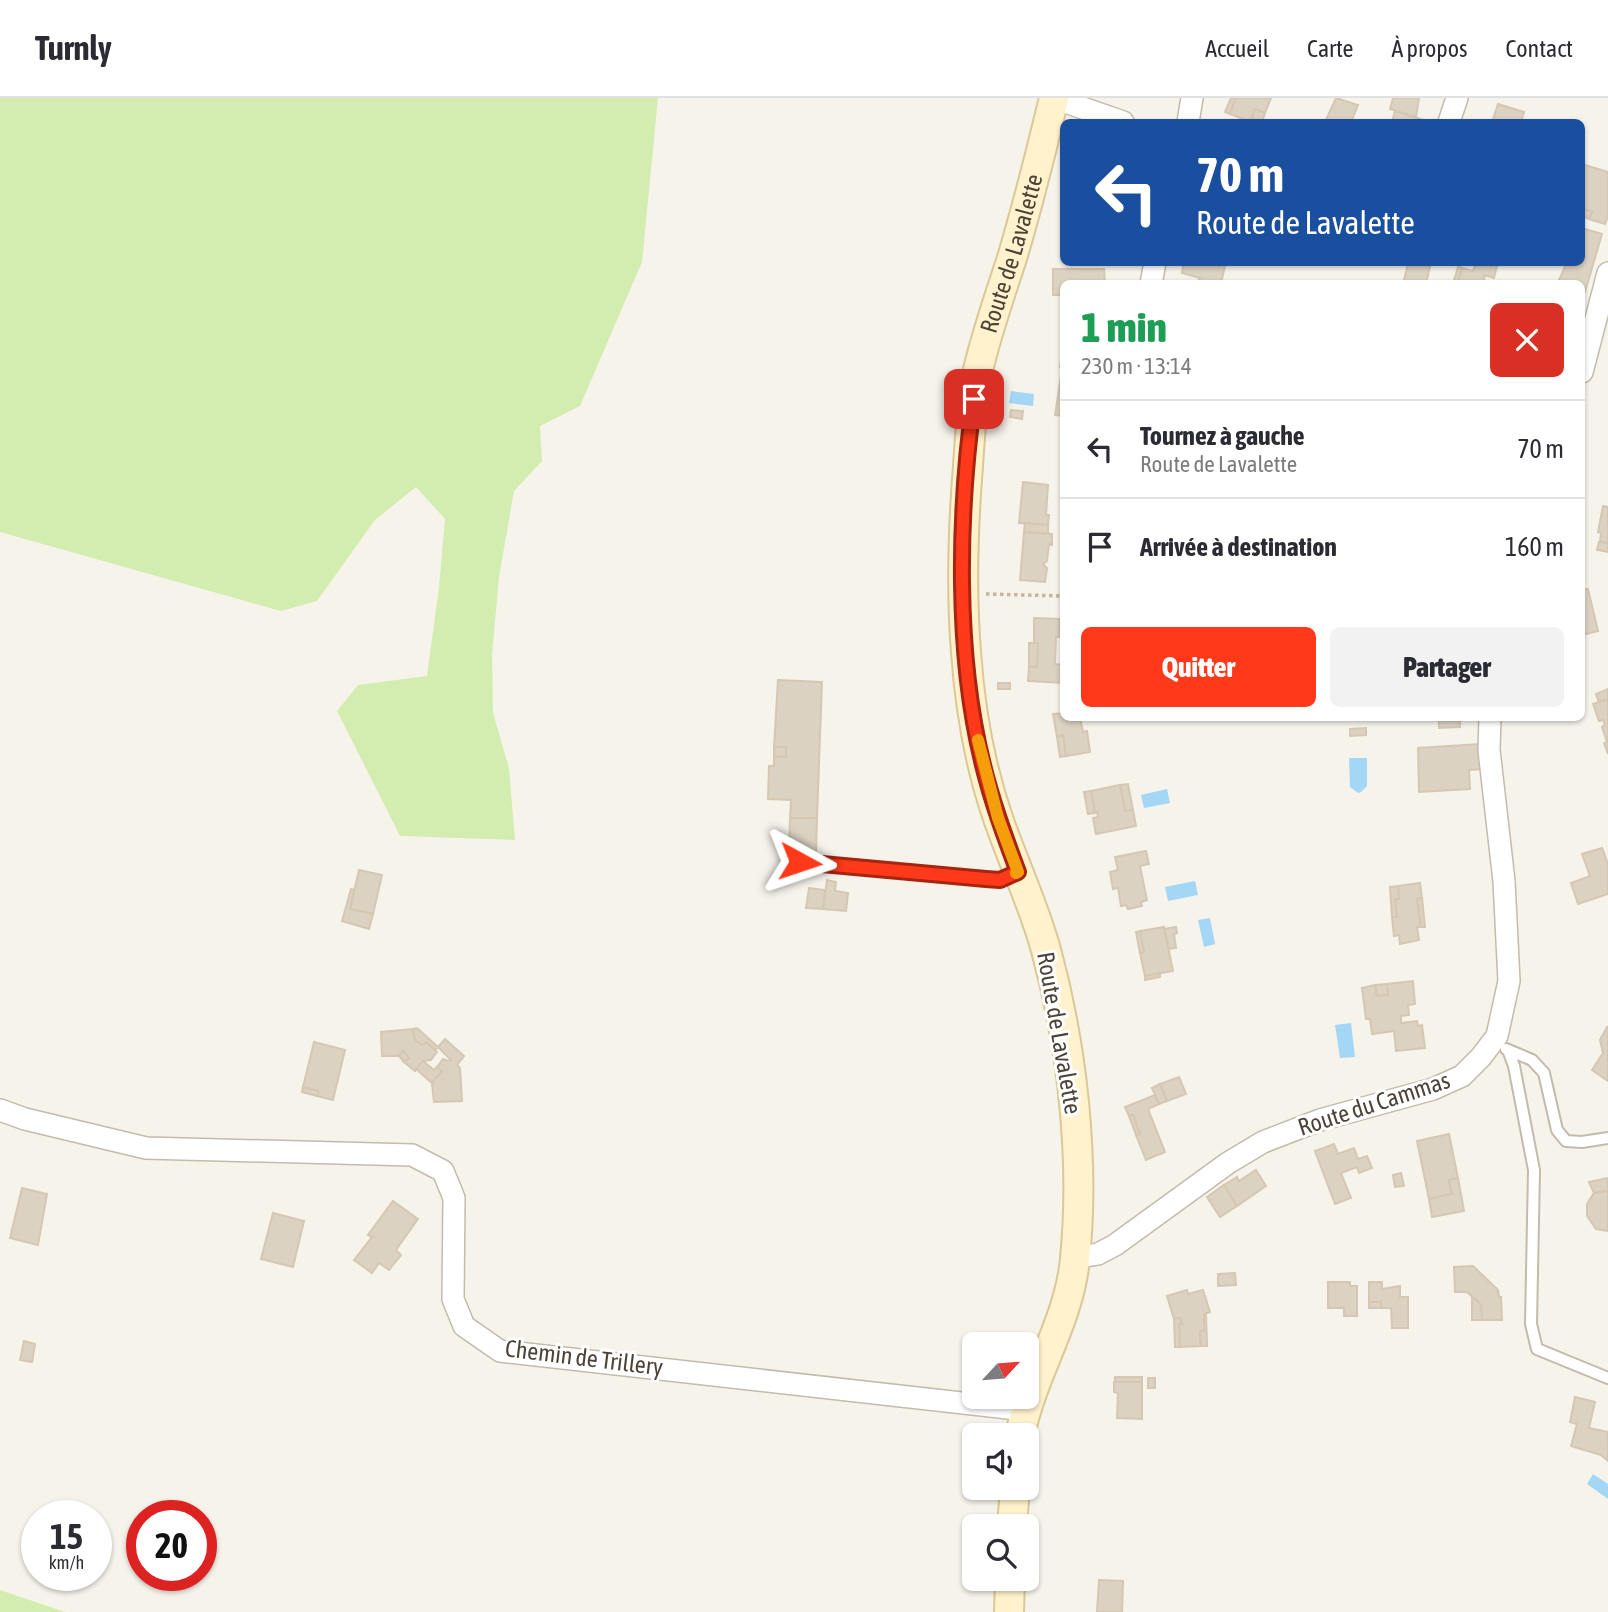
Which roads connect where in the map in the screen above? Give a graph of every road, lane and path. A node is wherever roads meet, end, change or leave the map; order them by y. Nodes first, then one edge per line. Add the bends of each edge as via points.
1 (1054, 98) edge
2 (1192, 98) edge
3 (1457, 98) edge
4 (1114, 119) edge
5 (1188, 119) edge
6 (1451, 119) edge
7 (1608, 273) edge
8 (1585, 361) edge
9 (963, 594) junction
10 (1060, 596) edge
11 (1490, 721) edge
12 (800, 862) dead end
13 (1018, 872) junction
14 (1500, 1047) junction
15 (0, 1110) edge
16 (1608, 1138) edge
17 (1075, 1258) junction
18 (1608, 1378) edge
19 (1023, 1422) edge
20 (1010, 1591) edge
21 (1009, 1612) edge

1 - 4 street
1 - 9 street, Route de Lavalette via 978,373 966,491
2 - 5 street
3 - 6 street
7 - 8 street
9 - 10 path
9 - 13 street, Route de Lavalette via 972,710 982,764
11 - 14 street, Route du Cammas via 1510,981 1496,1036
12 - 13 lane via 1000,880
13 - 17 street, Route de Lavalette via 1046,951 1070,1069 1076,1145
14 - 16 lane via 1532,1060 1544,1073 1554,1122 1566,1141
14 - 17 street, Route du Cammas via 1462,1076 1433,1089 1320,1120 1263,1142 1115,1245
14 - 18 lane via 1514,1066 1534,1170 1531,1324 1537,1349
15 - 19 street, Chemin de Trillery via 146,1148 412,1155 443,1171 454,1198 453,1299 464,1326 499,1351
17 - 19 street, Route de Lavalette via 1070,1290
20 - 21 street

